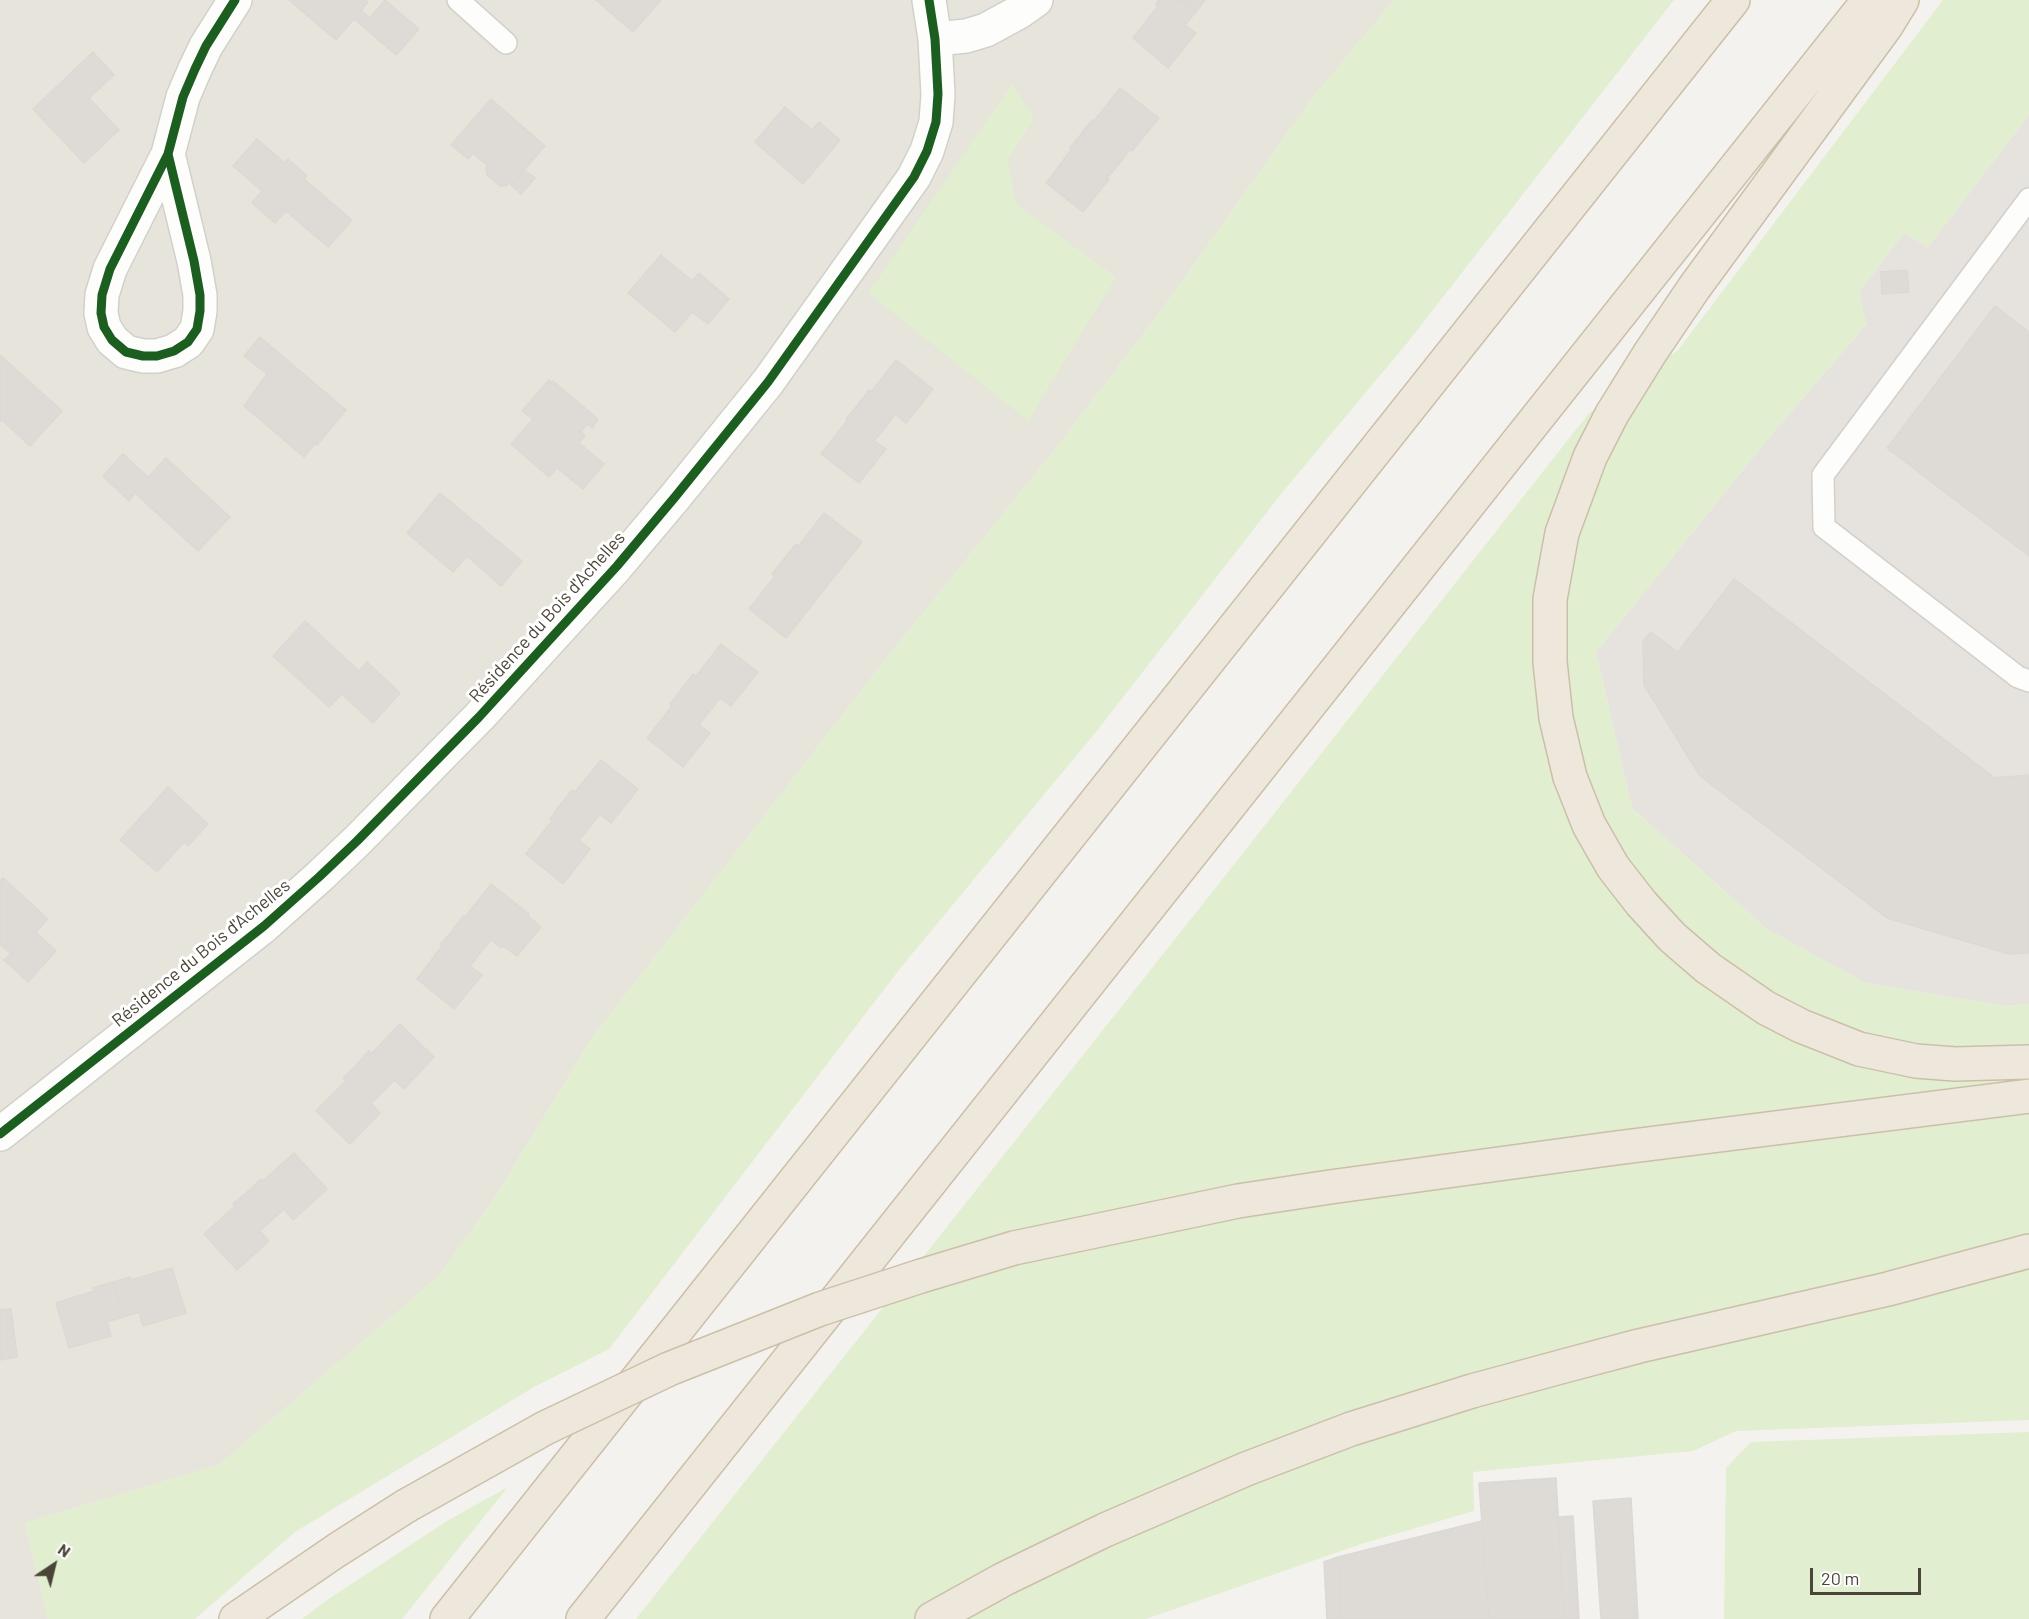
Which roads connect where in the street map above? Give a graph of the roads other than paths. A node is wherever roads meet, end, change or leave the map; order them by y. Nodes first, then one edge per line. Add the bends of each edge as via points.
1 (235, 0) edge
2 (458, 0) edge
3 (929, 0) edge
4 (1036, 0) edge
5 (1733, 0) edge
6 (1869, 0) edge
7 (1902, 0) edge
8 (935, 39) junction
9 (506, 43) dead end
10 (168, 154) junction
11 (2029, 199) edge
12 (2029, 681) edge
13 (2029, 1062) edge
14 (2029, 1096) edge
15 (0, 1134) edge
16 (2029, 1251) edge
17 (236, 1619) edge
18 (447, 1619) edge
19 (584, 1619) edge
20 (932, 1619) edge

1 - 10 street via 195,69
2 - 9 lane
3 - 8 street, Résidence du Bois d'Achelles
4 - 8 street via 986,30
5 - 18 highway
6 - 19 highway
7 - 13 highway via 1694,288 1612,414 1590,457 1562,533 1550,599 1550,662 1556,718 1570,777 1589,825 1613,867 1672,937 1708,968 1801,1026 1859,1048 1916,1061
8 - 15 street, Résidence du Bois d'Achelles via 936,122 914,177 768,382 624,557 479,717 320,877 264,926
10 - 10 street via 110,269 102,295 104,327 112,340 126,352 143,356 174,351 188,342 197,329 200,311 194,261
11 - 12 lane via 1823,475 1824,527 2018,677
14 - 17 highway, bridge via 1318,1189 1238,1201 1014,1248 820,1309 669,1370 545,1428 406,1506
16 - 20 highway via 1888,1289 1574,1363 1472,1390 1351,1429 1105,1530

